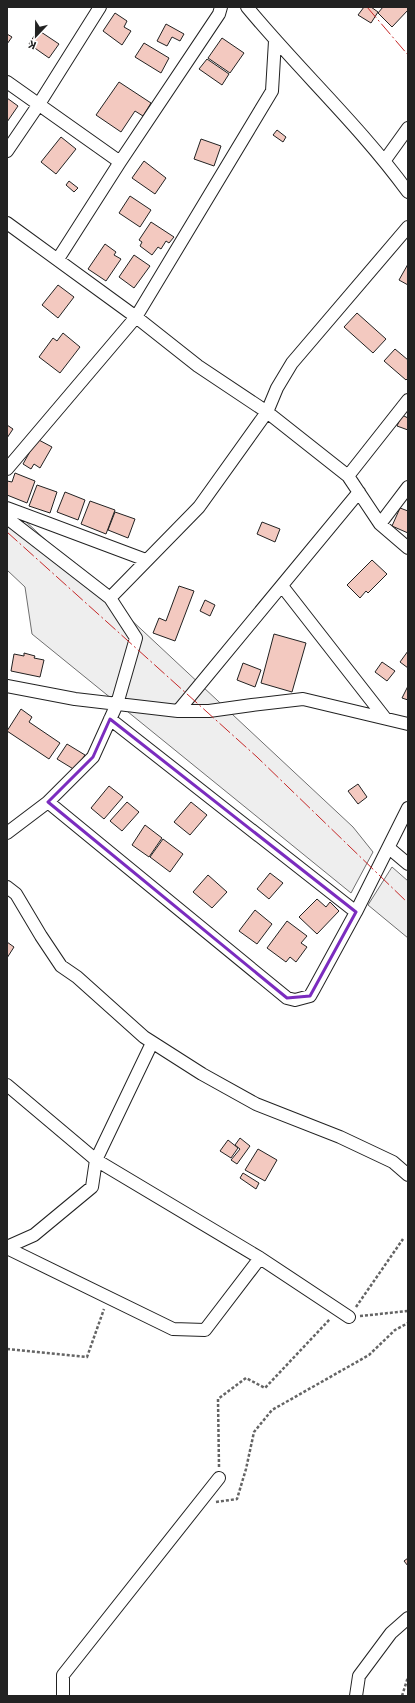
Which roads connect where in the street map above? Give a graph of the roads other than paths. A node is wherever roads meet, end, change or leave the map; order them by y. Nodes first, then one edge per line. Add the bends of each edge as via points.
1 (100, 7) edge
2 (220, 7) edge
3 (247, 7) edge
4 (275, 41) junction
5 (7, 82) edge
6 (39, 104) junction
7 (408, 128) edge
8 (7, 151) edge
9 (385, 160) junction
10 (120, 162) junction
11 (408, 192) edge
12 (7, 223) edge
13 (408, 227) edge
14 (58, 259) junction
15 (136, 317) junction
16 (408, 400) edge
17 (267, 412) junction
18 (7, 469) edge
19 (348, 476) junction
20 (408, 487) edge
21 (358, 492) junction
22 (7, 508) edge
23 (7, 518) edge
24 (380, 524) junction
25 (408, 548) edge
26 (146, 560) junction
27 (282, 586) junction
28 (110, 598) junction
29 (7, 686) edge
30 (117, 704) junction
31 (178, 711) junction
32 (385, 718) junction
33 (110, 719) junction
34 (408, 724) edge
35 (48, 802) junction
36 (408, 808) edge
37 (7, 833) edge
38 (389, 848) junction
39 (408, 864) edge
40 (7, 887) edge
41 (356, 912) junction
42 (152, 1043) junction
43 (7, 1085) edge
44 (96, 1160) junction
45 (408, 1175) edge
46 (7, 1247) edge
47 (260, 1258) junction
48 (349, 1317) road end
49 (219, 1478) road end
50 (408, 1618) edge
51 (63, 1696) edge
52 (356, 1696) edge

1 - 6 street
2 - 10 street via 219,14
3 - 4 street
4 - 9 street
4 - 15 street via 272,91
5 - 6 street
6 - 8 street
6 - 10 street
7 - 9 street
9 - 11 street
10 - 14 street
12 - 14 street
13 - 17 street via 292,363
14 - 15 street
15 - 17 street via 198,366
15 - 18 street
16 - 19 street
17 - 19 street
17 - 26 street via 199,507
19 - 21 street
20 - 24 street
21 - 24 street
21 - 27 street
22 - 26 street
23 - 28 street
24 - 25 street
26 - 28 street
27 - 31 street
27 - 32 street
28 - 30 street via 136,638
29 - 30 street
30 - 31 street
30 - 33 street
31 - 32 street via 209,711 303,699
32 - 34 street
33 - 35 street via 93,757
33 - 41 street
35 - 37 street
35 - 41 street via 287,998 295,1000 310,996
36 - 38 street
38 - 39 street
38 - 41 street
40 - 42 street via 16,894 61,966
42 - 44 street
42 - 45 street via 256,1104 340,1137 393,1162
43 - 44 street
44 - 46 street via 92,1187 34,1235
44 - 47 street
46 - 47 street via 172,1329 205,1330
47 - 48 street
49 - 51 street via 63,1675
50 - 52 street via 391,1633 360,1676

